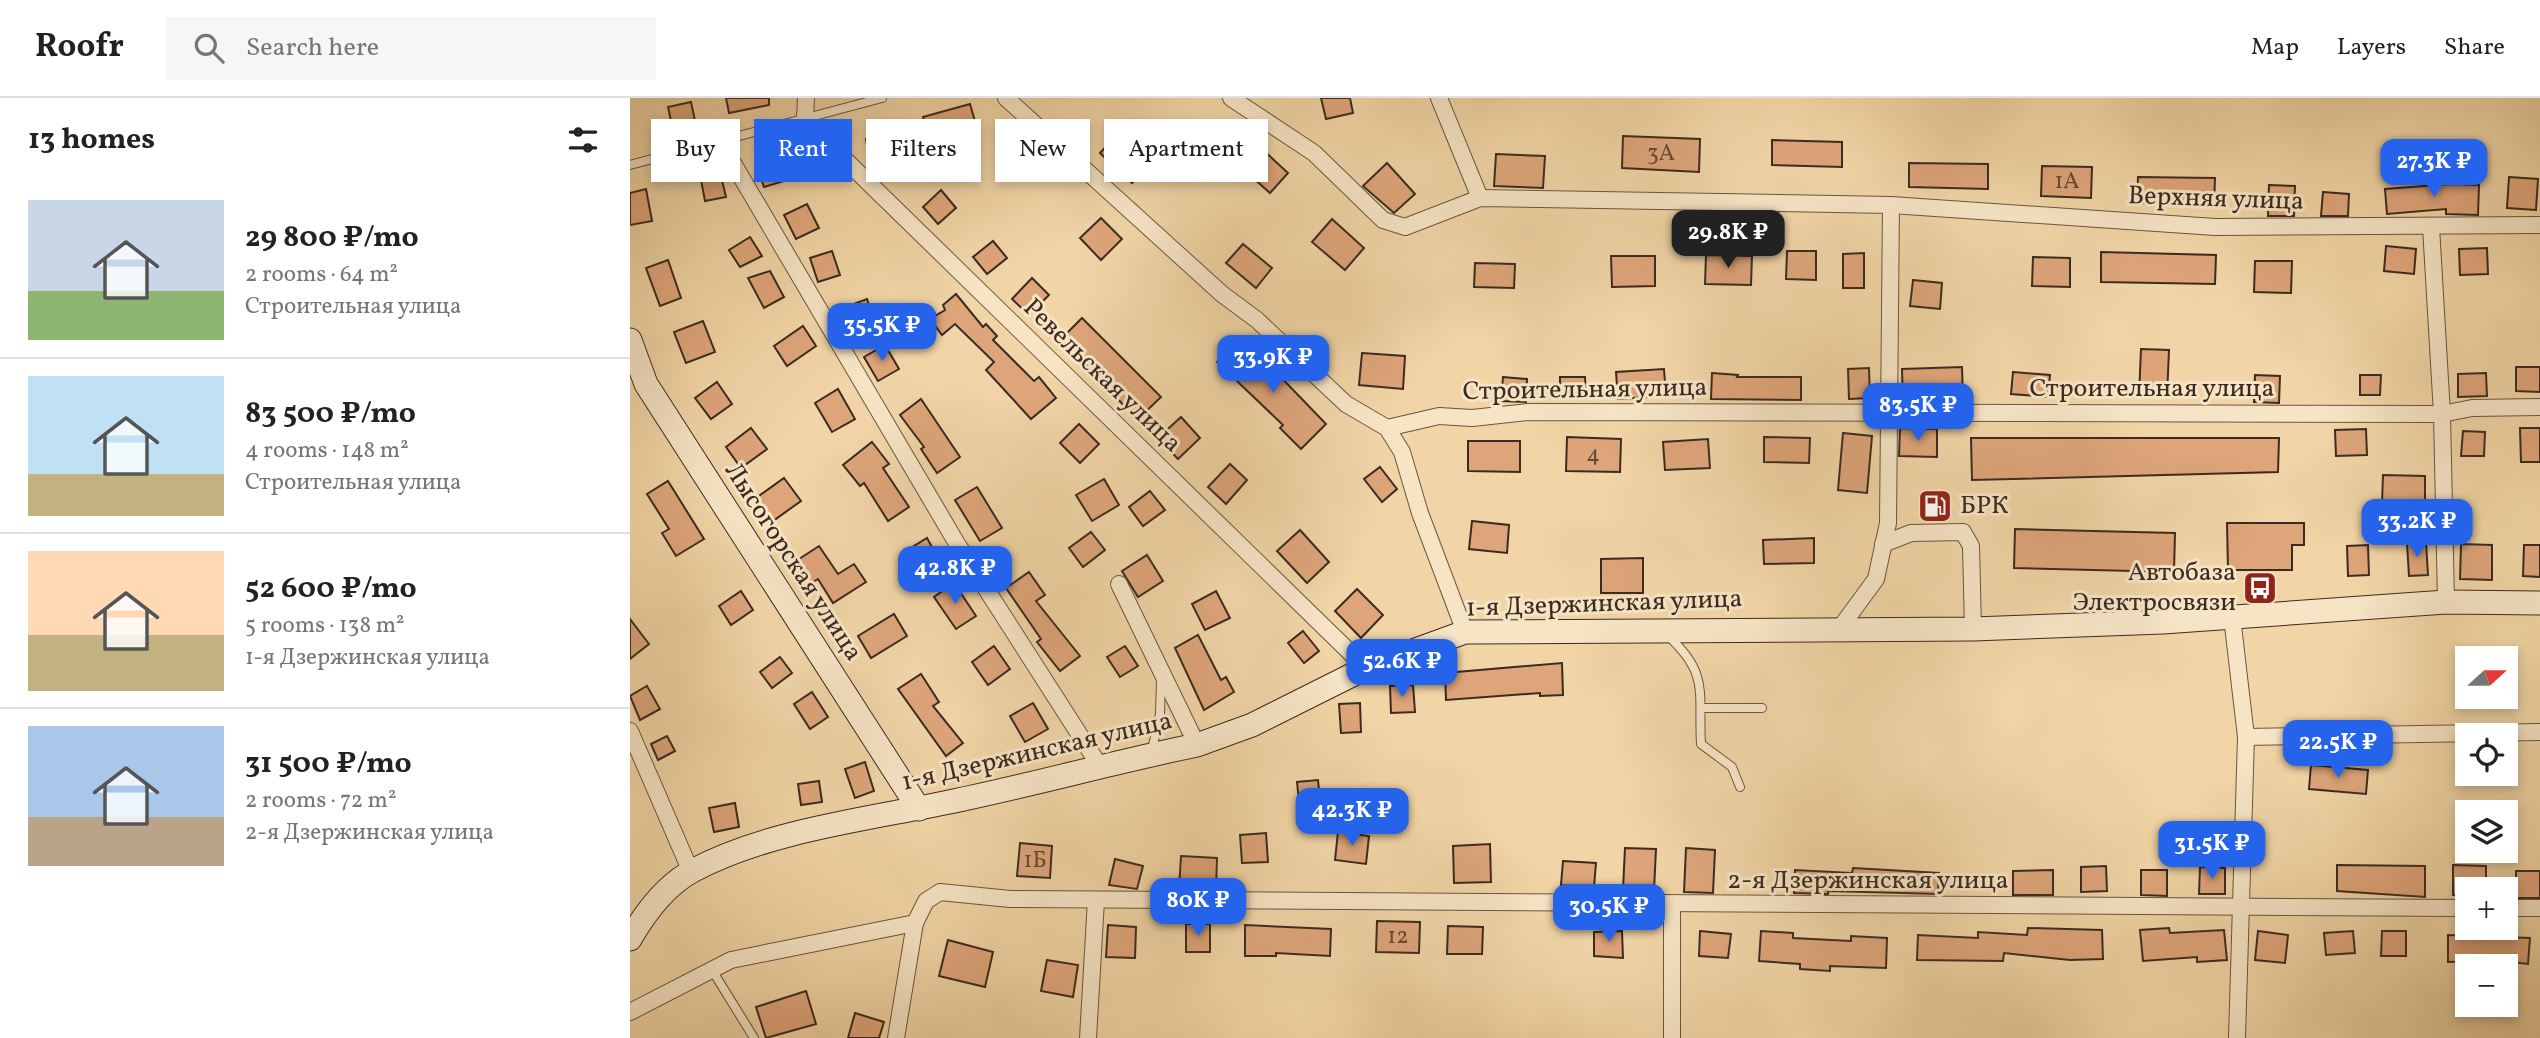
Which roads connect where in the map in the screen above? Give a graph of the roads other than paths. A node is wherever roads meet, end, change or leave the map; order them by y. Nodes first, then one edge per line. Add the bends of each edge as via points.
1 (806, 98) edge
2 (882, 98) edge
3 (1006, 98) edge
4 (1231, 98) edge
5 (1439, 98) edge
6 (806, 118) junction
7 (740, 136) edge
8 (651, 159) edge
9 (630, 165) edge
10 (740, 175) edge
11 (1480, 198) junction
12 (1891, 205) junction
13 (2540, 225) edge
14 (2431, 227) junction
15 (630, 340) edge
16 (2540, 407) edge
17 (1891, 413) junction
18 (2442, 414) junction
19 (1387, 428) junction
20 (1883, 544) junction
21 (1119, 584) dead end
22 (2446, 602) junction
23 (2540, 603) edge
24 (2232, 617) junction
25 (1840, 628) junction
26 (1659, 629) junction
27 (1973, 629) junction
28 (1465, 632) junction
29 (1366, 668) junction
30 (1161, 670) junction
31 (1701, 708) junction
32 (1762, 708) dead end
33 (630, 731) edge
34 (2540, 732) edge
35 (2246, 737) junction
36 (1197, 745) junction
37 (1151, 754) junction
38 (1099, 765) junction
39 (1740, 787) dead end
40 (919, 809) junction
41 (691, 872) junction
42 (1096, 900) junction
43 (1672, 904) junction
44 (2455, 908) edge
45 (2518, 908) edge
46 (2540, 908) edge
47 (2243, 909) junction
48 (636, 913) edge
49 (915, 923) junction
50 (630, 939) edge
51 (712, 970) junction
52 (630, 1012) edge
53 (754, 1038) edge
54 (896, 1038) edge
55 (1088, 1038) edge
56 (1672, 1038) edge
57 (2237, 1038) edge

1 - 6 street
2 - 6 lane
3 - 19 street via 1346,404
4 - 11 street via 1314,153 1383,220 1405,227
5 - 11 street
6 - 7 lane
6 - 29 street, Ревельская улица
8 - 9 lane
10 - 38 street via 956,542
11 - 12 street, Верхняя улица
12 - 14 street, Верхняя улица via 2215,227
12 - 17 street
13 - 14 street, Верхняя улица
14 - 18 street
15 - 40 street, Лысогорская улица via 646,384
16 - 18 street, Строительная улица via 2472,408
17 - 18 street, Строительная улица
17 - 19 street, Строительная улица via 1528,412 1439,416
17 - 20 street via 1888,523
18 - 22 street
19 - 28 street via 1402,452
20 - 25 street via 1876,579
20 - 27 street via 1911,533 1963,533 1971,546
21 - 30 street
22 - 23 street, 1-я Дзержинская улица
22 - 24 street, 1-я Дзержинская улица
24 - 27 street, 1-я Дзержинская улица
24 - 35 street
25 - 26 street, 1-я Дзержинская улица
25 - 27 street, 1-я Дзержинская улица
26 - 28 street, 1-я Дзержинская улица
26 - 31 lane via 1693,662
28 - 29 street, 1-я Дзержинская улица
29 - 36 street, 1-я Дзержинская улица via 1252,725
30 - 36 street
30 - 37 lane via 1160,714
31 - 32 lane
31 - 39 lane via 1701,744 1732,767
33 - 41 street
34 - 35 street
35 - 47 street
36 - 37 street, 1-я Дзержинская улица
37 - 38 street, 1-я Дзержинская улица
38 - 40 street, 1-я Дзержинская улица
40 - 41 street, 1-я Дзержинская улица via 791,836 723,856
41 - 48 street, 1-я Дзержинская улица
42 - 43 street, 2-я Дзержинская улица
42 - 49 street, 2-я Дзержинская улица via 1010,900 940,892 926,901
42 - 55 street
43 - 47 street, 2-я Дзержинская улица
43 - 56 street
44 - 47 street, 2-я Дзержинская улица
45 - 46 street
47 - 57 street
48 - 50 street, 1-я Дзержинская улица
49 - 51 street via 731,961
49 - 54 street
51 - 52 street
51 - 53 lane

